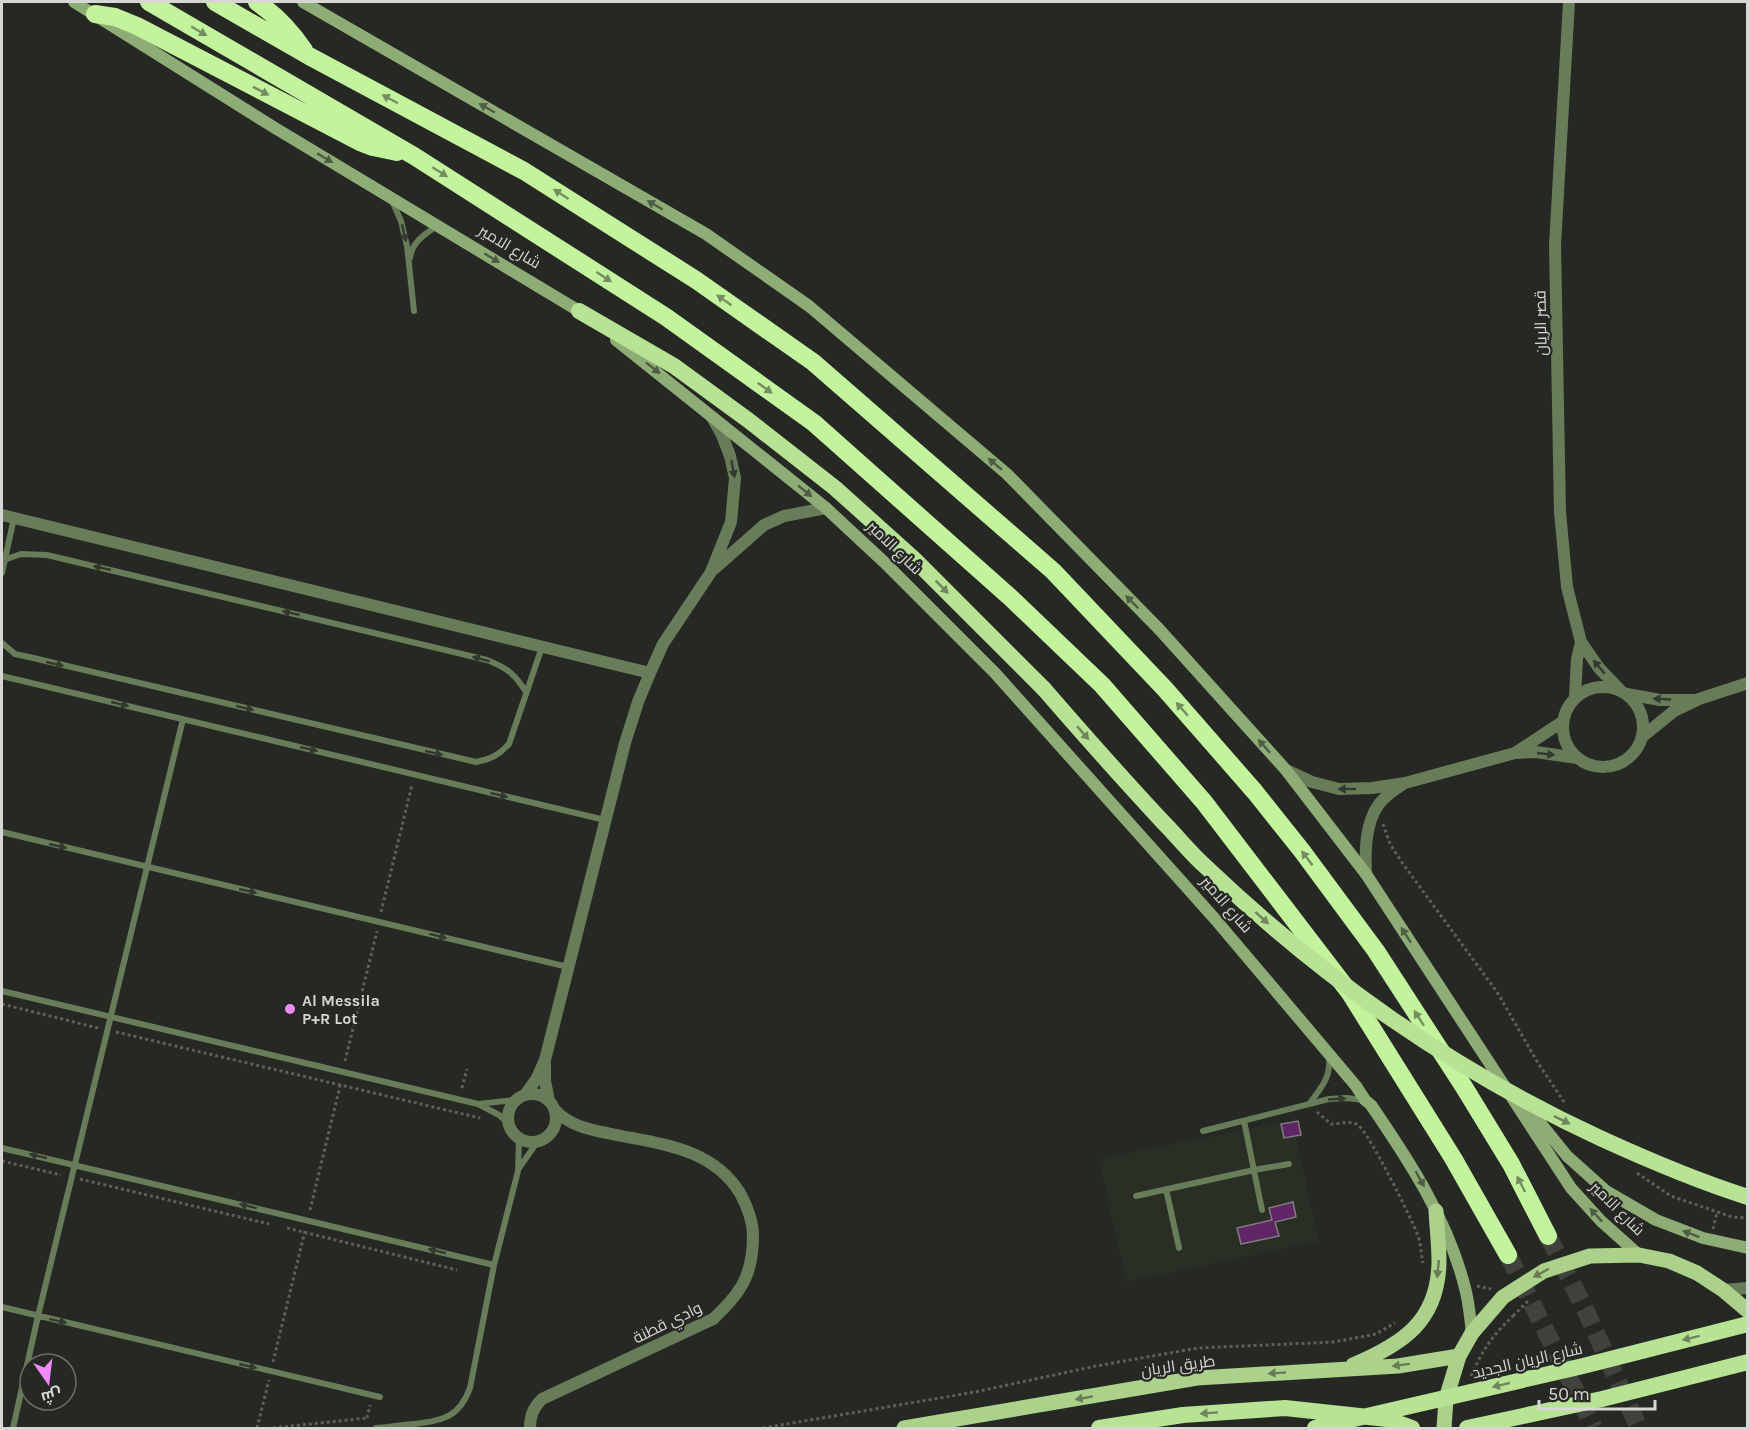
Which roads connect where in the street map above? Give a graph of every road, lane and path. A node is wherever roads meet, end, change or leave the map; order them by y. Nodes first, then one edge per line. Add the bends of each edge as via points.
1 (74, 2) edge
2 (149, 2) edge
3 (214, 2) edge
4 (257, 2) edge
5 (303, 2) edge
6 (1569, 2) edge
7 (94, 14) junction
8 (309, 56) junction
9 (414, 156) junction
10 (391, 198) junction
11 (438, 225) junction
12 (409, 270) junction
13 (414, 311) dead end
14 (579, 311) junction
15 (711, 415) junction
16 (826, 508) junction
17 (8, 516) edge
18 (4, 560) junction
19 (711, 572) junction
20 (2, 573) edge
21 (1581, 642) junction
22 (2, 643) edge
23 (542, 646) junction
24 (650, 672) junction
25 (2, 676) edge
26 (1748, 682) edge
27 (526, 692) junction
28 (1624, 692) junction
29 (1575, 697) junction
30 (1699, 699) junction
31 (183, 719) junction
32 (1562, 722) junction
33 (1642, 737) junction
34 (1515, 753) junction
35 (1576, 758) junction
36 (1286, 770) junction
37 (415, 774) junction
38 (1405, 783) junction
39 (1378, 804) junction
40 (605, 820) junction
41 (2, 832) edge
42 (147, 867) junction
43 (1366, 874) junction
44 (379, 922) junction
45 (568, 967) junction
46 (2, 991) edge
47 (2, 1004) edge
48 (110, 1016) junction
49 (107, 1030) junction
50 (1328, 1054) junction
51 (1485, 1054) junction
52 (545, 1060) junction
53 (343, 1072) junction
54 (340, 1085) junction
55 (520, 1098) junction
56 (1365, 1101) junction
57 (478, 1104) junction
58 (1310, 1104) junction
59 (551, 1105) junction
60 (1568, 1106) dead end
61 (483, 1119) dead end
62 (1244, 1121) junction
63 (509, 1124) junction
64 (583, 1128) junction
65 (1203, 1131) dead end
66 (550, 1132) junction
67 (519, 1138) junction
68 (538, 1141) junction
69 (2, 1148) edge
70 (2, 1161) edge
71 (1289, 1164) dead end
72 (75, 1165) junction
73 (1254, 1170) junction
74 (518, 1171) junction
75 (1633, 1171) dead end
76 (72, 1177) junction
77 (1166, 1189) junction
78 (1136, 1196) dead end
79 (1748, 1197) edge
80 (1262, 1210) dead end
81 (1436, 1211) junction
82 (1748, 1218) edge
83 (307, 1220) junction
84 (304, 1233) junction
85 (1548, 1236) tunnel mouth
86 (1179, 1248) dead end
87 (1748, 1248) edge
88 (1508, 1255) tunnel mouth
89 (1639, 1255) junction
90 (494, 1265) junction
91 (457, 1270) dead end
92 (1425, 1272) dead end
93 (1748, 1288) edge
94 (1723, 1290) junction
95 (1530, 1300) dead end
96 (2, 1307) edge
97 (1748, 1311) edge
98 (38, 1316) junction
99 (1513, 1316) dead end
100 (1401, 1321) dead end
101 (1748, 1324) edge
102 (1472, 1333) junction
103 (1459, 1356) junction
104 (1748, 1362) edge
105 (271, 1371) junction
106 (1336, 1371) junction
107 (380, 1397) dead end
108 (377, 1417) dead end
109 (13, 1428) edge
110 (258, 1428) edge
111 (273, 1428) edge
112 (376, 1428) edge
113 (530, 1428) edge
114 (763, 1428) edge
115 (904, 1428) edge
116 (1099, 1428) edge
117 (1315, 1428) edge
118 (1412, 1428) edge
119 (1444, 1428) edge
120 (1467, 1428) edge

1 - 7 main road, شارع الامير
2 -> 9 highway, شارع الامير
3 - 8 highway
4 - 8 highway via 288,28
36 -> 5 main road, شارع الامير via 1159,629 1006,474 808,306 706,234
6 - 21 street, قصر الريان via 1555,244 1560,512 1567,587
7 -> 9 highway via 137,26 360,142
7 -> 10 main road, شارع الامير
85 -> 8 highway via 1511,1164 1464,1087 1376,951 1302,851 1165,689 1053,571 813,362 696,280 524,171
9 -> 88 highway, شارع الامير via 666,317 814,423 1102,685 1204,802 1350,993
10 - 11 main road, شارع الامير
10 -> 12 lane via 401,221
11 - 12 lane via 422,236 411,252
11 -> 14 main road, شارع الامير
12 - 13 lane
14 -> 15 main road, شارع الامير
14 -> 79 highway, bridge via 674,366 835,488 914,559 1044,689 1204,866 1268,924 1384,1016 1476,1074 1558,1119 1638,1156
15 -> 16 main road, شارع الامير
15 -> 19 street via 722,435 735,478 731,522
16 - 19 street via 784,516 764,525
16 - 50 main road, شارع الامير via 995,673 1215,919
17 - 18 lane
17 - 23 street
18 - 20 lane
27 -> 18 lane via 517,676 487,660 47,555 21,554
19 - 24 street via 663,644
28 -> 21 street, قصر الريان via 1599,668
21 - 29 street, قصر الريان
22 -> 27 lane via 15,654 476,762 501,753 509,744
23 - 24 street
23 - 27 lane
24 - 40 street via 625,743
25 -> 31 lane
26 - 30 street
28 - 29 street via 1605,686
30 -> 28 street via 1660,700
28 - 33 street via 1641,713
29 - 32 street
30 - 33 street via 1674,711
31 -> 37 lane
31 - 42 lane
32 - 34 street
32 - 35 street via 1568,748
33 - 35 street via 1627,759 1615,765 1588,765
34 -> 35 street
34 - 38 street
38 -> 36 street via 1339,789
36 - 43 main road, شارع الامير
37 -> 40 lane
37 - 44 path
38 - 39 street
39 - 43 street via 1365,850
39 - 60 path via 1390,844 1402,864 1497,992
40 - 45 street
41 -> 42 lane
42 -> 44 lane
42 - 48 lane
51 -> 43 main road, شارع الامير
44 -> 45 lane
44 - 53 path
45 - 52 street
46 - 48 lane
47 - 49 path
48 - 49 lane
48 - 53 lane
49 - 54 path
49 - 72 lane
50 - 56 main road, شارع الامير
50 - 58 lane via 1330,1070
87 -> 51 main road via 1703,1238 1656,1220 1606,1191 1567,1156
89 -> 51 main road, شارع الامير via 1571,1188
52 - 55 street via 537,1078
52 - 59 street
53 - 54 path
53 - 57 lane
54 - 61 path
54 - 83 path
55 - 57 lane
55 - 59 street via 534,1094
55 - 63 street via 509,1111
58 -> 56 lane via 1347,1098
56 -> 81 main road, شارع الامير via 1401,1149
57 - 63 lane
58 - 62 lane
58 - 92 path via 1327,1122 1349,1122 1365,1132 1418,1236
59 - 64 street, وادي قطنة via 567,1121
59 - 66 street via 556,1118
62 - 65 lane
62 - 73 lane
63 - 67 street
64 - 66 street, وادي قطنة
64 - 113 street, وادي قطنة via 670,1147 714,1164 732,1181 746,1203 753,1228 753,1254 746,1279 733,1301 713,1319 542,1399 535,1406
66 - 68 street
67 - 68 street
67 - 74 lane
68 - 74 lane
72 -> 69 lane
70 - 76 path
71 - 73 lane
72 - 76 lane
83 -> 72 lane
73 - 77 lane
73 - 80 lane
74 - 90 lane
75 - 82 path via 1671,1196 1732,1217
76 - 84 path
76 - 98 lane
77 - 78 lane
77 - 86 lane
81 - 102 main road, شارع الامير via 1466,1290
81 -> 106 main road via 1439,1263 1429,1310 1417,1326 1395,1343
83 - 84 path
90 -> 83 lane
84 - 91 path
84 - 105 path
89 - 94 main road via 1669,1261
89 -> 102 main road via 1590,1256 1544,1270 1503,1297
90 - 112 lane via 466,1400 450,1416 438,1421
93 - 94 street
94 - 97 main road
95 - 99 path
96 - 98 lane
98 -> 105 lane
98 - 109 lane
100 - 114 path via 1376,1334 1334,1342 1198,1348
101 -> 117 highway, شارع الريان الجديد, bridge
102 - 103 main road
103 -> 106 main road, طريق الريان
103 - 119 main road via 1446,1398
104 - 120 highway, bridge
105 - 107 lane
105 - 110 path
106 -> 115 main road, طريق الريان via 1197,1378
108 - 111 path
118 -> 116 highway, bridge via 1387,1419 1286,1408 1183,1415

